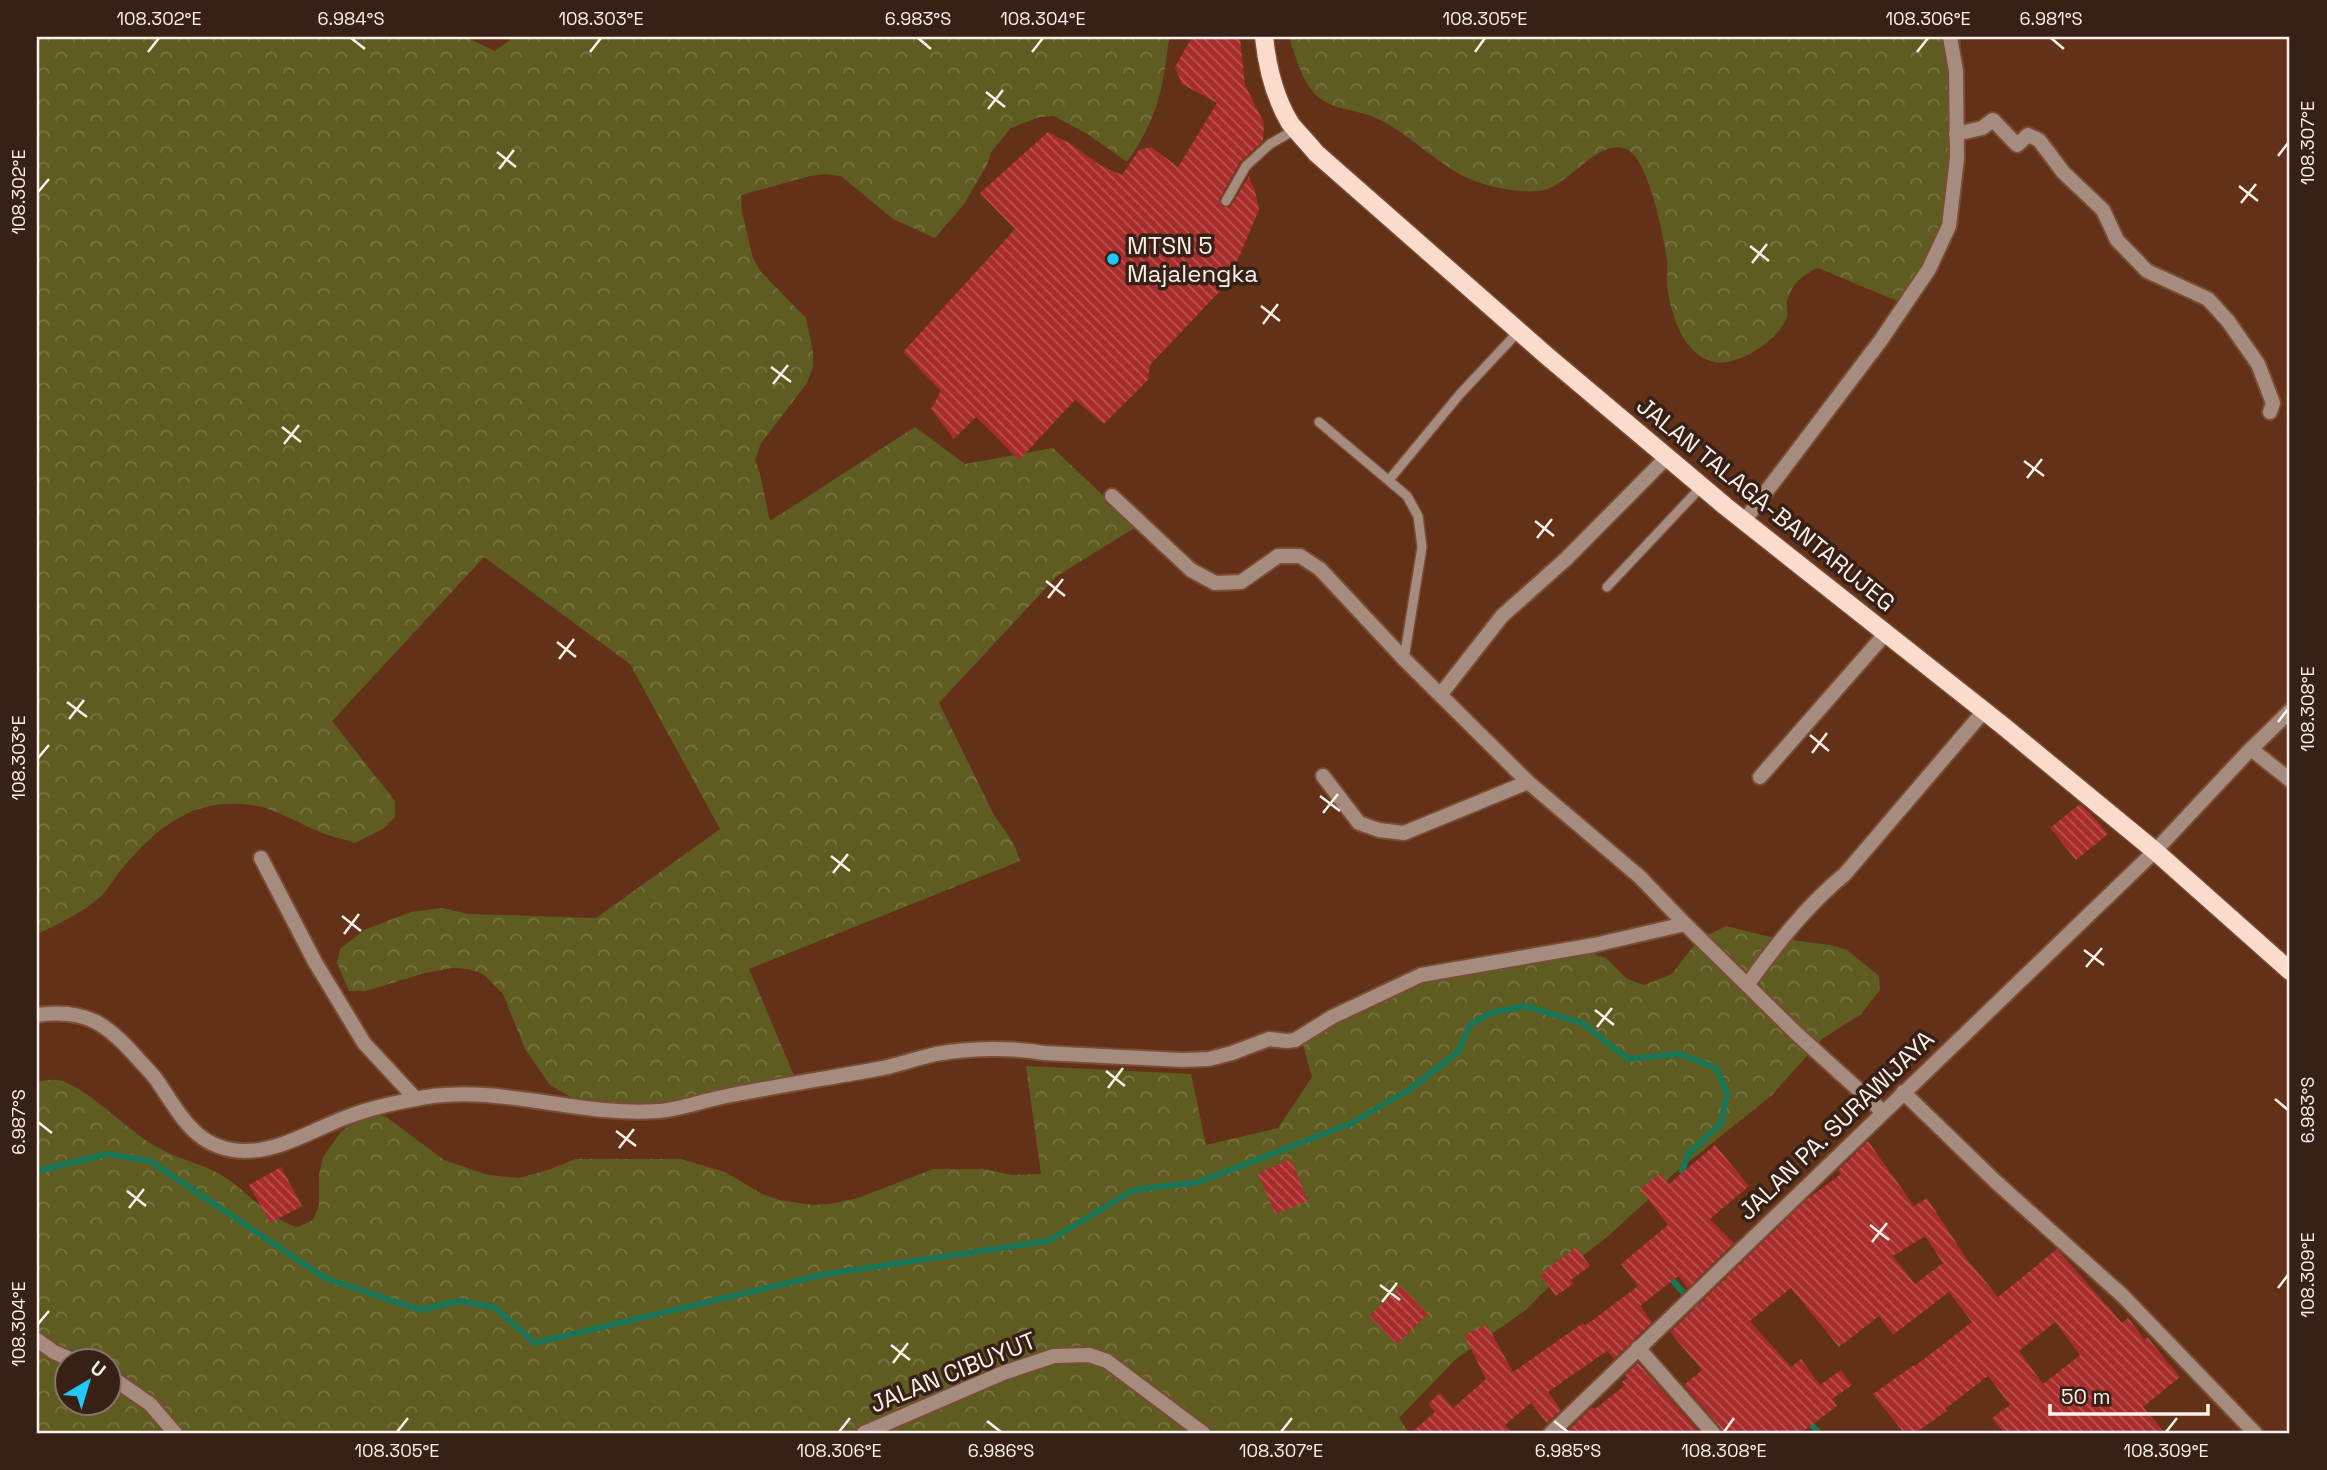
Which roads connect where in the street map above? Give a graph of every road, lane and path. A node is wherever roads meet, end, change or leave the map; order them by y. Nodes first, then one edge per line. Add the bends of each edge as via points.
1 (1264, 37) edge
2 (1950, 37) edge
3 (1296, 129) junction
4 (1956, 134) junction
5 (1226, 201) dead end
6 (1519, 331) junction
7 (2270, 412) dead end
8 (1319, 422) dead end
9 (1667, 457) junction
10 (1389, 480) junction
11 (1702, 486) junction
12 (1112, 496) dead end
13 (1744, 521) junction
14 (1607, 587) dead end
15 (1886, 633) junction
16 (1404, 659) junction
17 (1441, 694) junction
18 (1984, 711) junction
19 (2290, 711) edge
20 (2251, 749) junction
21 (1323, 776) dead end
22 (1760, 777) dead end
23 (2290, 780) edge
24 (1528, 782) junction
25 (2155, 852) junction
26 (261, 858) dead end
27 (1685, 924) junction
28 (2290, 971) edge
29 (1748, 984) junction
30 (37, 1015) edge
31 (1903, 1092) junction
32 (416, 1099) junction
33 (1883, 1112) junction
34 (37, 1340) edge
35 (1638, 1348) junction
36 (52, 1351) edge
37 (122, 1385) edge
38 (175, 1433) edge
39 (864, 1433) edge
40 (1203, 1433) edge
41 (1551, 1433) edge
42 (1713, 1433) edge
43 (2255, 1433) edge

1 - 3 main road, JALAN TALAGA-BANTARUJEG via 1279,101
2 - 4 street via 1956,71
3 - 5 lane via 1246,166
3 - 6 main road, JALAN TALAGA-BANTARUJEG via 1316,153
4 - 7 street via 1982,128 1993,120 2017,145 2028,135 2039,140 2063,172 2103,210 2117,240 2147,271 2208,299 2228,321 2258,364 2273,403
4 - 13 street via 1949,226 1929,270
6 - 9 main road, JALAN TALAGA-BANTARUJEG
6 - 10 lane
8 - 10 lane
9 - 11 main road, JALAN TALAGA-BANTARUJEG
9 - 17 street via 1566,559 1502,615
10 - 16 lane via 1407,496 1418,516 1422,547
11 - 13 main road, JALAN TALAGA-BANTARUJEG
11 - 14 lane
12 - 16 street via 1191,570 1215,583 1241,582 1278,556 1300,556 1320,569
13 - 15 main road, JALAN TALAGA-BANTARUJEG
15 - 18 main road, JALAN TALAGA-BANTARUJEG
15 - 22 street
16 - 17 street
17 - 24 street
18 - 25 main road, JALAN TALAGA-BANTARUJEG
18 - 29 street
19 - 20 street, JALAN PA. SURAWIJAYA
20 - 23 street
20 - 25 street, JALAN PA. SURAWIJAYA
21 - 24 street via 1359,823 1404,833
24 - 27 street via 1640,877
25 - 28 main road, JALAN TALAGA-BANTARUJEG
25 - 31 street, JALAN PA. SURAWIJAYA
26 - 32 street via 315,962 364,1042
27 - 29 street
27 - 32 street via 1594,946 1421,975 1295,1040 1269,1039 1209,1059 973,1050 660,1111 604,1110 460,1093
29 - 33 street
30 - 32 street via 60,1012 90,1019 113,1031 159,1082 178,1115 219,1147 271,1148 370,1109
31 - 33 street, JALAN PA. SURAWIJAYA
31 - 43 street via 2123,1296
33 - 35 street, JALAN PA. SURAWIJAYA
34 - 36 street
35 - 41 street, JALAN PA. SURAWIJAYA
35 - 42 street
37 - 38 street via 150,1404
39 - 40 street, JALAN CIBUYUT via 1003,1373 1054,1356 1089,1355 1107,1361

